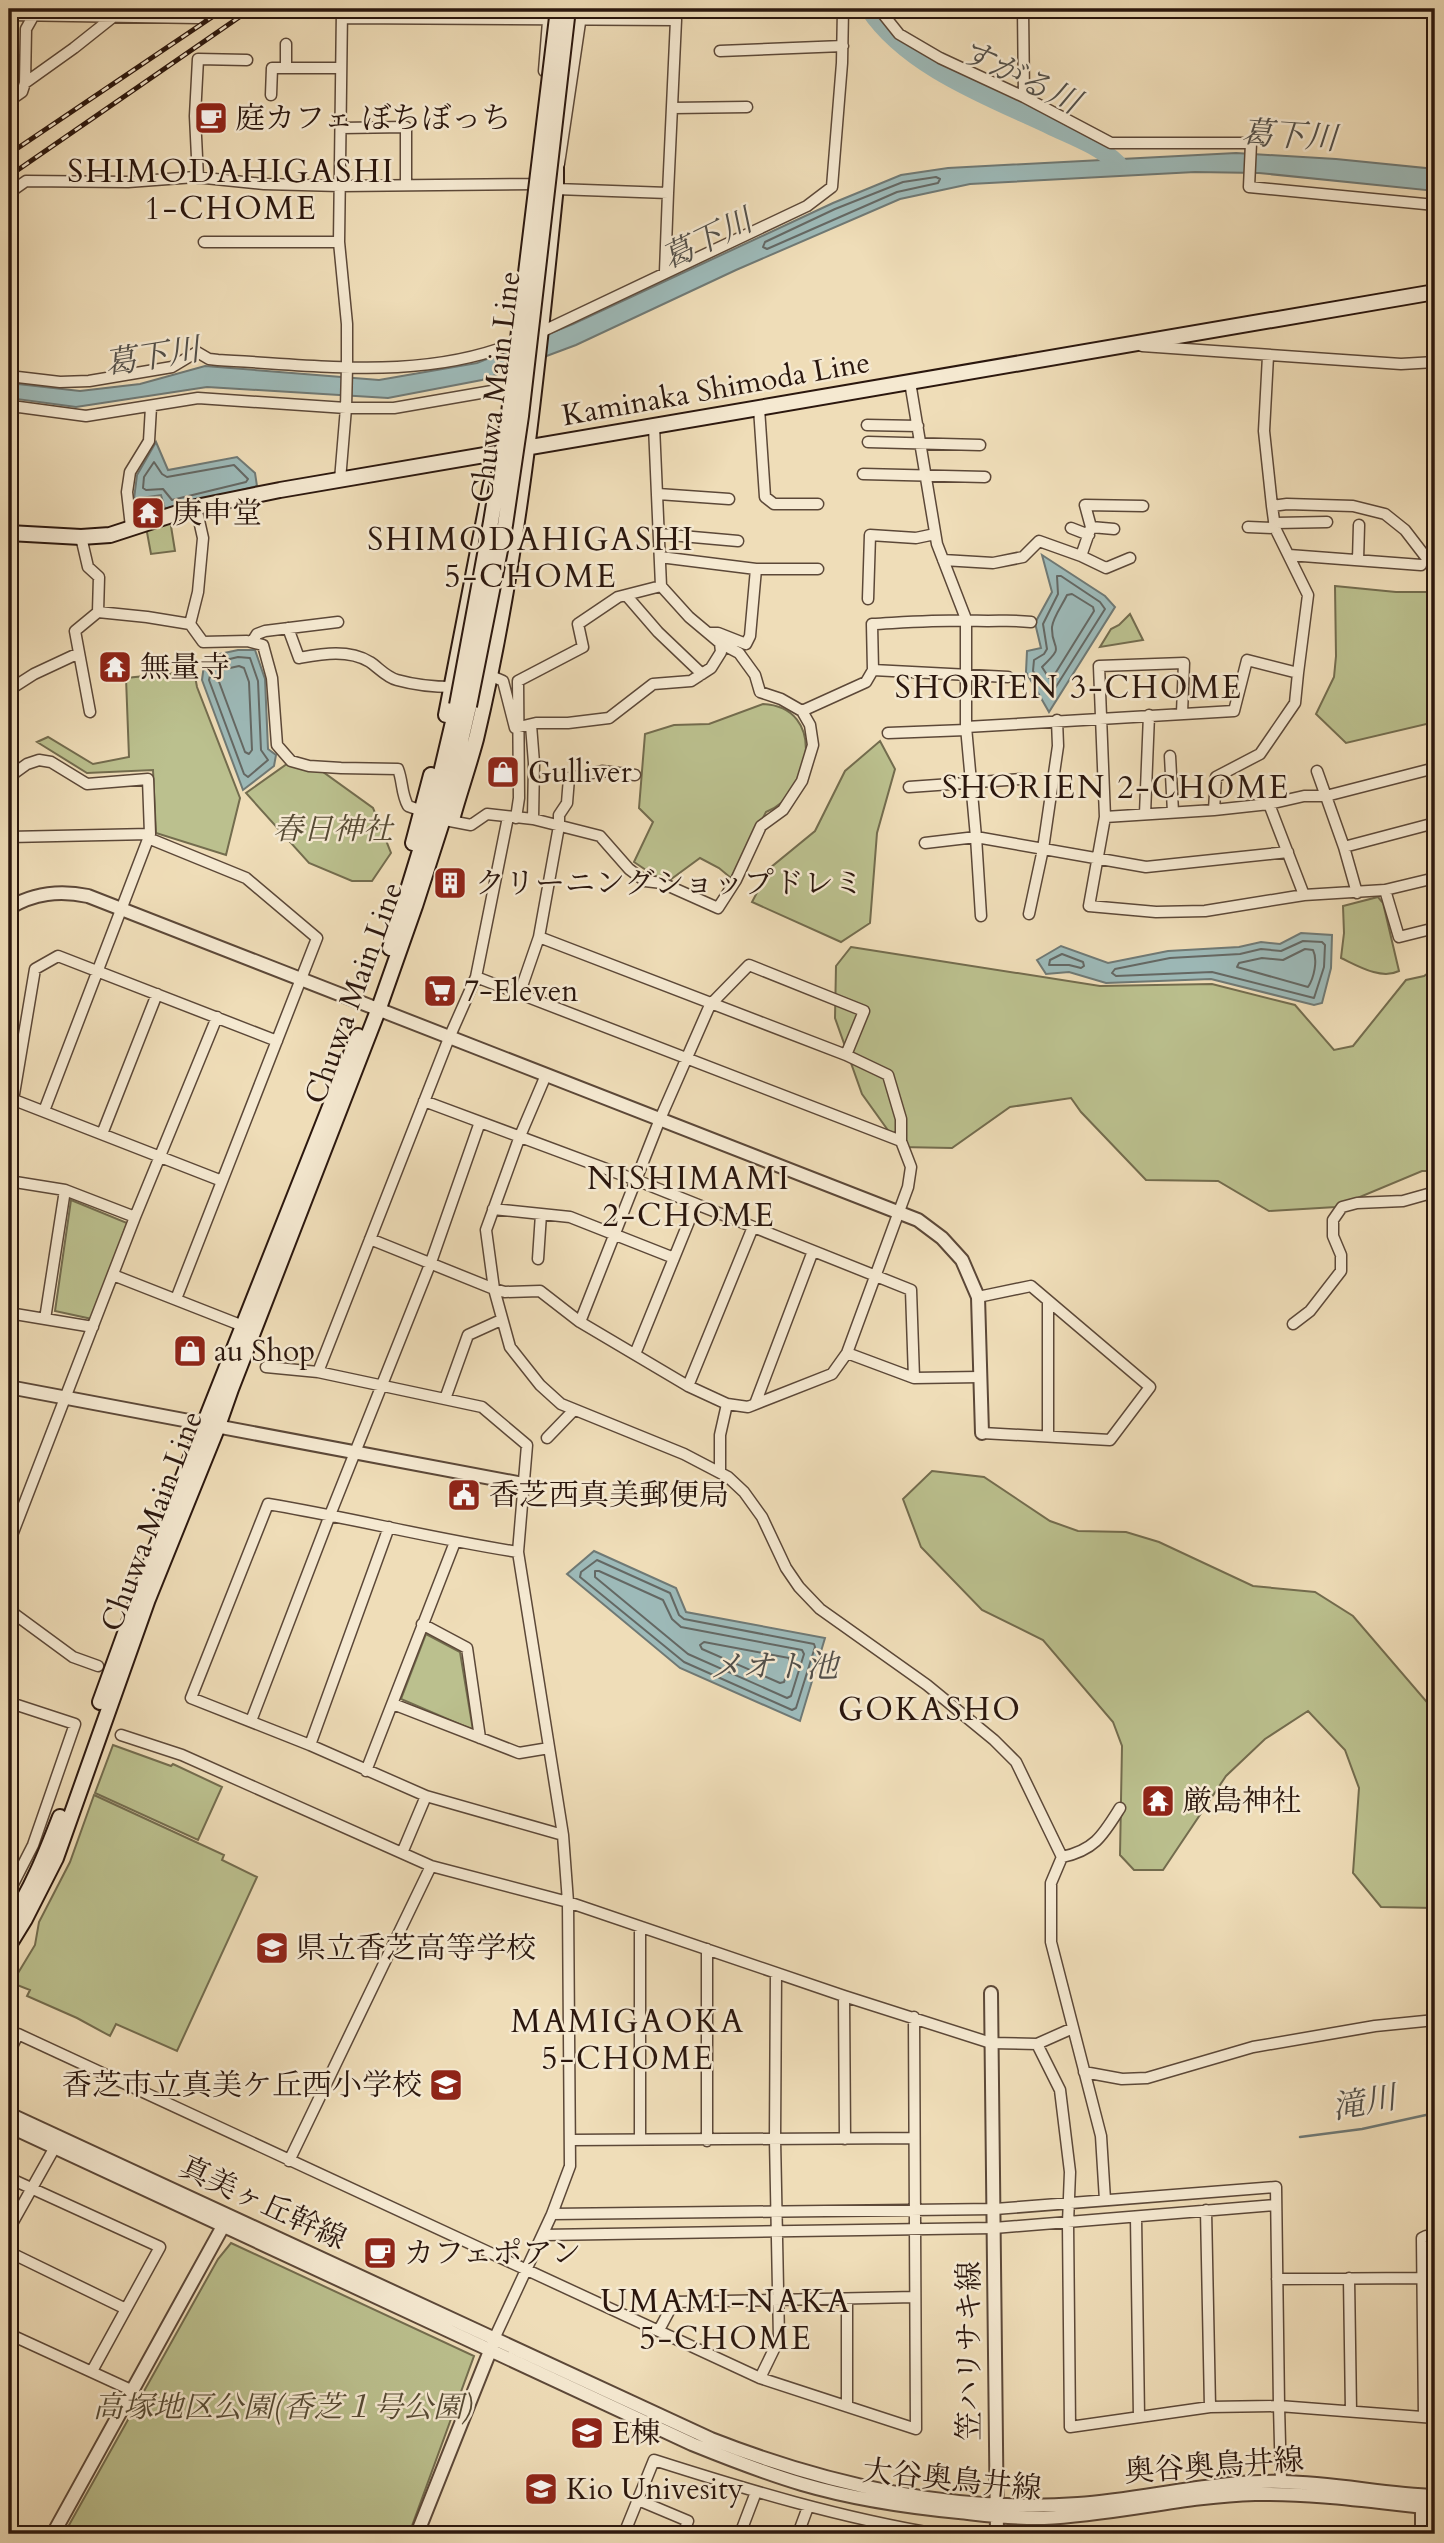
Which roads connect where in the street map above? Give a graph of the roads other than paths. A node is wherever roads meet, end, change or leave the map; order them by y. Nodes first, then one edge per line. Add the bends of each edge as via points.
1 (200, 9) edge
2 (843, 9) edge
3 (879, 9) edge
4 (1023, 9) edge
5 (35, 12) edge
6 (342, 13) edge
7 (564, 13) edge
8 (9, 15) edge
9 (113, 17) junction
10 (286, 44) dead end
11 (843, 46) junction
12 (720, 51) dead end
13 (247, 60) dead end
14 (286, 68) junction
15 (341, 68) junction
16 (25, 83) junction
17 (271, 95) dead end
18 (1024, 97) junction
19 (9, 101) edge
20 (747, 107) dead end
21 (673, 108) junction
22 (341, 128) junction
23 (198, 178) junction
24 (407, 184) junction
25 (535, 184) junction
26 (340, 186) junction
27 (556, 188) junction
28 (9, 193) edge
29 (668, 193) junction
30 (1435, 205) edge
31 (204, 242) dead end
32 (339, 242) junction
33 (665, 272) junction
34 (1435, 292) edge
35 (541, 332) junction
36 (1128, 344) junction
37 (511, 345) junction
38 (1268, 356) junction
39 (1435, 362) edge
40 (347, 366) junction
41 (9, 376) edge
42 (911, 382) junction
43 (499, 390) junction
44 (151, 407) junction
45 (346, 408) junction
46 (759, 408) junction
47 (9, 409) edge
48 (867, 425) dead end
49 (654, 426) junction
50 (918, 426) junction
51 (868, 442) dead end
52 (921, 444) junction
53 (980, 445) dead end
54 (529, 448) junction
55 (497, 453) junction
56 (863, 474) dead end
57 (926, 477) junction
58 (985, 477) dead end
59 (340, 480) junction
60 (658, 494) junction
61 (729, 499) dead end
62 (818, 504) dead end
63 (1143, 506) dead end
64 (1272, 506) junction
65 (196, 507) junction
66 (1327, 522) dead end
67 (1359, 525) dead end
68 (1276, 526) junction
69 (131, 527) junction
70 (1248, 527) dead end
71 (1071, 528) dead end
72 (1114, 529) dead end
73 (1090, 531) junction
74 (9, 533) edge
75 (659, 534) junction
76 (935, 534) junction
77 (81, 537) junction
78 (738, 541) dead end
79 (1289, 555) junction
80 (1081, 556) junction
81 (660, 557) junction
82 (1130, 558) dead end
83 (943, 560) junction
84 (1358, 560) junction
85 (1421, 565) dead end
86 (756, 569) junction
87 (818, 569) dead end
88 (1435, 569) edge
89 (661, 586) junction
90 (626, 595) junction
91 (868, 599) dead end
92 (98, 612) junction
93 (966, 619) junction
94 (338, 622) dead end
95 (1031, 622) dead end
96 (190, 624) junction
97 (288, 628) junction
98 (709, 633) junction
99 (252, 642) junction
100 (720, 643) junction
101 (79, 653) junction
102 (873, 670) junction
103 (1298, 673) junction
104 (702, 674) junction
105 (966, 674) junction
106 (489, 675) junction
107 (1008, 677) dead end
108 (453, 687) junction
109 (9, 690) edge
110 (802, 711) junction
111 (90, 712) dead end
112 (1182, 713) junction
113 (1149, 715) junction
114 (1100, 718) junction
115 (1057, 720) junction
116 (531, 725) junction
117 (519, 727) junction
118 (966, 729) junction
119 (888, 733) dead end
120 (1170, 756) dead end
121 (1435, 768) edge
122 (1317, 771) dead end
123 (635, 775) dead end
124 (9, 777) edge
125 (1021, 779) dead end
126 (971, 784) junction
127 (909, 787) dead end
128 (1326, 796) junction
129 (1269, 804) junction
130 (1214, 810) junction
131 (1173, 812) junction
132 (1145, 814) junction
133 (436, 817) junction
134 (512, 817) junction
135 (1104, 817) junction
136 (533, 819) junction
137 (1435, 823) edge
138 (559, 826) junction
139 (149, 836) junction
140 (9, 837) edge
141 (976, 837) junction
142 (925, 843) dead end
143 (1344, 847) junction
144 (1043, 849) junction
145 (1288, 852) junction
146 (1097, 858) junction
147 (1435, 878) edge
148 (1385, 890) junction
149 (1357, 893) junction
150 (1304, 895) junction
151 (9, 908) edge
152 (123, 908) junction
153 (1029, 914) dead end
154 (981, 916) dead end
155 (1435, 928) edge
156 (539, 937) junction
157 (98, 971) junction
158 (476, 977) junction
159 (301, 979) junction
160 (520, 992) junction
161 (158, 994) junction
162 (710, 1005) junction
163 (374, 1007) junction
164 (216, 1017) junction
165 (449, 1038) junction
166 (277, 1041) junction
167 (846, 1055) junction
168 (684, 1058) junction
169 (546, 1075) junction
170 (10, 1098) edge
171 (424, 1101) junction
172 (44, 1111) junction
173 (660, 1119) junction
174 (480, 1122) junction
175 (9, 1124) edge
176 (102, 1134) junction
177 (520, 1136) junction
178 (901, 1141) junction
179 (160, 1156) junction
180 (636, 1180) junction
181 (9, 1181) edge
182 (222, 1181) junction
183 (65, 1190) junction
184 (1435, 1192) edge
185 (696, 1204) junction
186 (493, 1209) junction
187 (897, 1212) junction
188 (541, 1214) junction
189 (135, 1217) junction
190 (753, 1227) junction
191 (615, 1234) junction
192 (370, 1239) junction
193 (813, 1251) junction
194 (674, 1258) junction
195 (538, 1259) dead end
196 (431, 1262) junction
197 (113, 1275) junction
198 (875, 1275) junction
199 (494, 1289) junction
200 (978, 1297) junction
201 (176, 1299) junction
202 (1048, 1301) junction
203 (9, 1313) edge
204 (45, 1319) junction
205 (501, 1320) junction
206 (580, 1322) junction
207 (1293, 1324) dead end
208 (243, 1326) junction
209 (93, 1327) junction
210 (847, 1353) junction
211 (635, 1354) junction
212 (266, 1367) dead end
213 (318, 1372) junction
214 (980, 1377) junction
215 (914, 1378) junction
216 (382, 1385) junction
217 (688, 1386) junction
218 (9, 1387) edge
219 (67, 1397) junction
220 (445, 1399) junction
221 (727, 1404) junction
222 (755, 1404) junction
223 (574, 1410) junction
224 (211, 1424) junction
225 (982, 1433) joint
226 (1048, 1436) junction
227 (547, 1438) dead end
228 (356, 1452) junction
229 (720, 1473) junction
230 (523, 1484) junction
231 (330, 1515) junction
232 (389, 1527) junction
233 (455, 1542) junction
234 (9, 1543) edge
235 (519, 1552) junction
236 (9, 1610) edge
237 (422, 1624) junction
238 (98, 1666) dead end
239 (11, 1701) edge
240 (393, 1704) junction
241 (9, 1717) edge
242 (251, 1721) junction
243 (121, 1735) dead end
244 (480, 1738) junction
245 (310, 1745) junction
246 (549, 1748) junction
247 (366, 1772) junction
248 (426, 1796) junction
249 (1120, 1808) dead end
250 (563, 1836) junction
251 (402, 1853) junction
252 (1062, 1857) junction
253 (431, 1866) junction
254 (9, 1892) edge
255 (568, 1902) junction
256 (9, 1923) edge
257 (640, 1927) junction
258 (9, 1945) edge
259 (707, 1949) junction
260 (776, 1973) junction
261 (991, 1993) dead end
262 (844, 1996) junction
263 (914, 2017) junction
264 (1435, 2020) edge
265 (1073, 2028) junction
266 (991, 2043) junction
267 (1037, 2044) junction
268 (9, 2053) edge
269 (1084, 2072) junction
270 (9, 2114) edge
271 (9, 2126) edge
272 (914, 2138) junction
273 (640, 2139) junction
274 (775, 2139) junction
275 (845, 2139) junction
276 (571, 2140) junction
277 (707, 2141) junction
278 (55, 2147) junction
279 (289, 2161) junction
280 (9, 2178) edge
281 (31, 2188) junction
282 (1105, 2200) junction
283 (1069, 2203) junction
284 (1276, 2205) junction
285 (995, 2209) junction
286 (915, 2210) junction
287 (1206, 2210) junction
288 (777, 2212) junction
289 (552, 2214) junction
290 (1136, 2217) junction
291 (226, 2221) junction
292 (1068, 2223) junction
293 (9, 2228) edge
294 (915, 2228) junction
295 (994, 2228) junction
296 (777, 2231) junction
297 (543, 2235) junction
298 (1435, 2236) edge
299 (9, 2252) edge
300 (525, 2270) junction
301 (1349, 2278) junction
302 (1423, 2278) junction
303 (1277, 2279) junction
304 (915, 2297) junction
305 (847, 2300) junction
306 (779, 2301) junction
307 (126, 2309) junction
308 (659, 2330) junction
309 (9, 2334) edge
310 (492, 2345) junction
311 (92, 2371) junction
312 (760, 2378) junction
313 (131, 2390) junction
314 (847, 2406) junction
315 (1279, 2406) junction
316 (1210, 2407) junction
317 (1351, 2410) junction
318 (1139, 2417) junction
319 (1430, 2417) edge
320 (1281, 2482) junction
321 (756, 2493) junction
322 (1435, 2496) edge
323 (638, 2500) junction
324 (1426, 2503) edge
325 (808, 2507) junction
326 (996, 2510) junction
327 (895, 2531) edge
328 (52, 2534) edge
329 (417, 2534) edge
330 (624, 2534) edge
331 (683, 2534) edge
332 (740, 2534) edge
333 (798, 2534) edge
334 (938, 2534) edge
335 (997, 2534) edge
336 (1422, 2534) edge

1 - 9 street via 200,18
2 - 11 street
3 - 18 street via 900,34
4 - 18 street
5 - 8 street
5 - 9 street
5 - 16 street via 26,29
6 - 7 street
6 - 15 street
7 - 21 street via 676,20
7 - 25 main road
7 - 27 main road
7 - 133 main road, Chuwa Main Line, bridge via 463,706
9 - 16 street
10 - 14 street
11 - 12 street
11 - 33 street via 832,187 807,206
13 - 23 street via 198,59
14 - 15 street
14 - 17 street via 272,68
15 - 22 street
16 - 19 street via 22,92
18 - 30 street via 1111,143 1251,143 1249,187
20 - 21 street
21 - 29 street
22 - 24 street via 406,127
22 - 26 street
23 - 26 street
23 - 28 street via 26,181
24 - 25 street
24 - 26 street
25 - 37 main road
26 - 32 street
27 - 29 street
27 - 35 main road
29 - 33 street
31 - 32 street
32 - 40 street
33 - 35 street
34 - 36 main road, Kaminaka Shimoda Line
35 - 37 street
35 - 54 main road
36 - 38 street
36 - 42 main road, Kaminaka Shimoda Line
37 - 40 street via 433,366
37 - 43 main road
38 - 39 street
38 - 64 street via 1264,431
40 - 41 street via 218,360 197,352 172,367 89,382
40 - 45 street
42 - 46 main road, Kaminaka Shimoda Line
42 - 50 street
43 - 45 street via 394,408
43 - 55 main road
44 - 45 street via 198,398
44 - 47 street via 86,416
44 - 69 street via 149,441 130,472
45 - 59 street
46 - 49 main road, Kaminaka Shimoda Line
46 - 62 street via 765,497 774,504
48 - 50 street
49 - 54 main road, Kaminaka Shimoda Line
49 - 60 street
50 - 52 street
51 - 52 street
52 - 53 street
52 - 57 street
54 - 55 main road, Kaminaka Shimoda Line
54 - 106 main road
55 - 59 main road, Kaminaka Shimoda Line
55 - 108 main road
56 - 57 street
57 - 58 street
57 - 76 street
59 - 65 main road, Kaminaka Shimoda Line
60 - 61 street
60 - 75 street
63 - 73 street via 1085,505
64 - 68 street
64 - 88 street via 1353,506 1385,514 1405,530
65 - 69 main road, Kaminaka Shimoda Line
65 - 96 street via 203,538
66 - 68 street
67 - 84 street
68 - 70 street
68 - 79 street
69 - 77 main road, Kaminaka Shimoda Line via 110,535
71 - 73 street
72 - 73 street
73 - 80 street
74 - 77 main road, Kaminaka Shimoda Line
75 - 78 street
75 - 81 street
76 - 83 street
76 - 91 street via 916,538 870,535
77 - 92 street via 88,567 99,577
79 - 84 street
79 - 103 street via 1308,595
80 - 82 street via 1105,568
80 - 83 street via 1039,541 1023,557 993,563
81 - 86 street
81 - 89 street
83 - 93 street
84 - 85 street
86 - 87 street
86 - 98 street via 746,644
89 - 90 street
89 - 98 street
90 - 104 street
90 - 117 street via 578,624 583,647 518,681
92 - 96 street
92 - 101 street via 75,631
93 - 95 street
93 - 102 street via 872,624
93 - 105 street
94 - 97 street
96 - 99 street via 204,642
97 - 99 street via 257,634
97 - 108 street via 299,658 347,655 368,661 396,680
98 - 100 street
99 - 133 street via 262,645 272,678 277,745 291,761 309,766 398,769 408,806
100 - 104 street via 721,652
100 - 110 street via 739,653 755,674 760,692
101 - 109 street
101 - 111 street
102 - 105 street
102 - 110 street via 866,682
103 - 112 street via 1247,660 1234,711
103 - 130 street via 1294,703 1260,754 1216,777
104 - 116 street via 691,681 653,684 610,718
105 - 107 street
105 - 118 street
106 - 117 street via 503,681 512,722
106 - 133 main road via 475,741
108 - 133 main road
110 - 138 street via 813,745 802,781 783,810 761,825 718,908 662,883 645,881 600,836
112 - 113 street
112 - 114 street via 1184,663 1099,666
113 - 114 street
113 - 132 street
114 - 115 street
114 - 135 street
115 - 118 street
115 - 144 street via 1058,746
116 - 117 street
116 - 136 street
117 - 134 street via 519,798
118 - 119 street
118 - 126 street
120 - 131 street
121 - 128 street
122 - 128 street
123 - 138 street via 602,772 569,778
124 - 139 street via 39,760 51,762 87,784 148,779
125 - 126 street
126 - 127 street
126 - 141 street
128 - 129 street
128 - 143 street
129 - 130 street
129 - 145 street
130 - 131 street
131 - 132 street
132 - 135 street
133 - 134 street via 471,825 487,814
133 - 163 main road, Chuwa Main Line via 408,865 405,900
133 - 163 main road, Chuwa Main Line via 435,871 420,890
134 - 136 street
134 - 158 street
135 - 146 street
136 - 138 street
137 - 143 street
138 - 156 street
139 - 140 street
139 - 152 street
139 - 159 street via 246,878 317,938
141 - 142 street
141 - 144 street
141 - 154 street
143 - 149 street
144 - 146 street
144 - 153 street
145 - 146 street via 1146,867
145 - 150 street
146 - 150 street via 1089,906 1205,911
147 - 148 street
148 - 149 street
148 - 155 street via 1399,937
149 - 150 street
151 - 152 street via 31,897 62,892
152 - 157 street
152 - 159 street
156 - 160 street
156 - 162 street
157 - 161 street
157 - 170 street via 58,956 35,969
157 - 172 street
158 - 160 street
158 - 165 street
159 - 163 street
159 - 166 street
160 - 168 street
161 - 164 street
161 - 176 street
162 - 167 street
162 - 167 street via 749,965 864,1011
162 - 168 street
163 - 165 street
163 - 208 main road, Chuwa Main Line
163 - 224 main road, Chuwa Main Line via 244,1352
164 - 166 street
164 - 179 street
165 - 169 street
165 - 171 street
166 - 182 street
167 - 178 street via 888,1075 901,1119
168 - 173 street
168 - 178 street
169 - 173 street
169 - 177 street
170 - 172 street
170 - 175 street
171 - 174 street
171 - 192 street
172 - 176 street
173 - 180 street
173 - 187 street
174 - 177 street
174 - 196 street
176 - 179 street
177 - 180 street
177 - 186 street
178 - 187 street via 911,1167
179 - 182 street
179 - 189 street
180 - 185 street
180 - 191 street
181 - 183 street
182 - 201 street
183 - 189 street
183 - 204 street
184 - 207 street via 1403,1201 1342,1207 1333,1220 1341,1271 1310,1311
185 - 190 street
185 - 194 street
186 - 188 street
186 - 199 street via 486,1230
187 - 198 street
187 - 200 street via 918,1220 942,1238 962,1260
188 - 191 street via 570,1217
188 - 195 street
189 - 197 street
190 - 193 street
190 - 217 street
191 - 194 street
191 - 206 street
192 - 196 street
192 - 213 street
193 - 198 street
193 - 222 street
194 - 211 street
196 - 199 street
196 - 216 street
197 - 201 street
197 - 209 street
198 - 210 street
198 - 215 street via 911,1290
199 - 205 street
199 - 206 street via 540,1291
200 - 202 street via 1031,1286
200 - 214 street
201 - 208 street
202 - 226 street
202 - 226 street via 1150,1387 1110,1440
203 - 204 street
204 - 209 street
205 - 220 street via 468,1335
205 - 223 street via 510,1347 531,1374 561,1404
206 - 211 street
208 - 224 main road, Chuwa Main Line
209 - 219 street
210 - 215 street
210 - 222 street via 832,1374
211 - 217 street
212 - 213 street
213 - 216 street
214 - 215 street
214 - 225 street
216 - 220 street
216 - 228 street
217 - 221 street
218 - 219 street
219 - 224 street
219 - 234 street
220 - 230 street via 482,1407 527,1445
221 - 222 street
221 - 229 street via 720,1435
223 - 227 street
223 - 229 street
224 - 228 street
224 - 256 main road, Chuwa Main Line via 124,1630 45,1855
224 - 258 main road, Chuwa Main Line via 55,1858
225 - 226 street
228 - 230 street
228 - 231 street
229 - 252 street via 744,1492 786,1567 820,1609 927,1685 1016,1762
230 - 235 street
231 - 232 street
231 - 242 street
231 - 242 street via 268,1504 191,1698
232 - 233 street
232 - 245 street
233 - 235 street
233 - 237 street
235 - 246 street
236 - 238 street via 73,1657
237 - 240 street
237 - 244 street via 467,1648
239 - 241 street
239 - 254 street via 75,1724 33,1845
240 - 244 street
240 - 247 street
242 - 245 street
243 - 251 street via 182,1755
244 - 246 street via 519,1753
245 - 247 street
246 - 250 street
247 - 248 street
248 - 250 street
248 - 251 street
249 - 252 street via 1095,1843 1081,1853
250 - 255 street
251 - 253 street
252 - 265 street via 1051,1883 1051,1942
253 - 255 street
253 - 279 street
255 - 257 street
255 - 276 street
257 - 259 street
257 - 273 street
259 - 260 street
259 - 277 street
260 - 262 street
260 - 274 street
261 - 266 street, 笠ハリサキ線
262 - 263 street
262 - 275 street
263 - 266 street
263 - 272 street
264 - 269 street via 1253,2047 1147,2078
265 - 267 street
265 - 269 street
266 - 267 street
266 - 285 street, 笠ハリサキ線
267 - 283 street via 1060,2090
268 - 279 street via 18,2034
269 - 282 street via 1101,2136
270 - 291 street, 真美ヶ丘幹線
271 - 278 street, 真美ヶ丘幹線
272 - 275 street
272 - 286 street
273 - 276 street
273 - 277 street
274 - 275 street
274 - 277 street
274 - 288 street
276 - 289 street via 570,2166
278 - 281 street
278 - 291 street, 真美ヶ丘幹線
279 - 300 street
280 - 281 street
281 - 293 street
281 - 307 street via 160,2247
282 - 283 street
282 - 284 street via 1276,2187
283 - 285 street
283 - 292 street
284 - 287 street
284 - 303 street
285 - 286 street
285 - 295 street, 笠ハリサキ線
286 - 288 street
286 - 294 street
287 - 290 street
287 - 316 street
288 - 289 street
288 - 296 street
289 - 297 street
290 - 292 street
290 - 318 street
291 - 310 street, 真美ヶ丘幹線
291 - 313 street
292 - 295 street
292 - 318 street via 1070,2427
294 - 295 street
294 - 296 street
294 - 304 street
295 - 326 street, 笠ハリサキ線
296 - 297 street
296 - 306 street
297 - 300 street
298 - 302 street via 1422,2238
299 - 307 street
300 - 308 street
300 - 310 street
301 - 302 street
301 - 303 street
301 - 317 street
302 - 319 street
303 - 315 street
304 - 305 street
304 - 314 street via 916,2429
305 - 306 street
305 - 314 street
306 - 308 street via 674,2302
306 - 312 street via 779,2339
307 - 311 street
308 - 312 street
309 - 311 street
310 - 326 street, 大谷奥鳥井線 via 692,2444 758,2470 804,2485 916,2508
310 - 329 street
311 - 313 street
312 - 314 street
313 - 328 street
315 - 316 street
315 - 317 street
315 - 320 street
316 - 318 street
317 - 319 street
320 - 324 street, 奥谷奥鳥井線 via 1349,2487
320 - 326 street, 奥谷奥鳥井線
321 - 323 street via 654,2460
321 - 325 street
321 - 332 street
322 - 324 street, 奥谷奥鳥井線
323 - 330 street
323 - 331 street via 688,2521
324 - 326 street, 大谷奥鳥井線 via 1255,2494 1042,2518
324 - 336 street
325 - 327 street
325 - 333 street
326 - 335 street, 笠ハリサキ線
327 - 334 street

